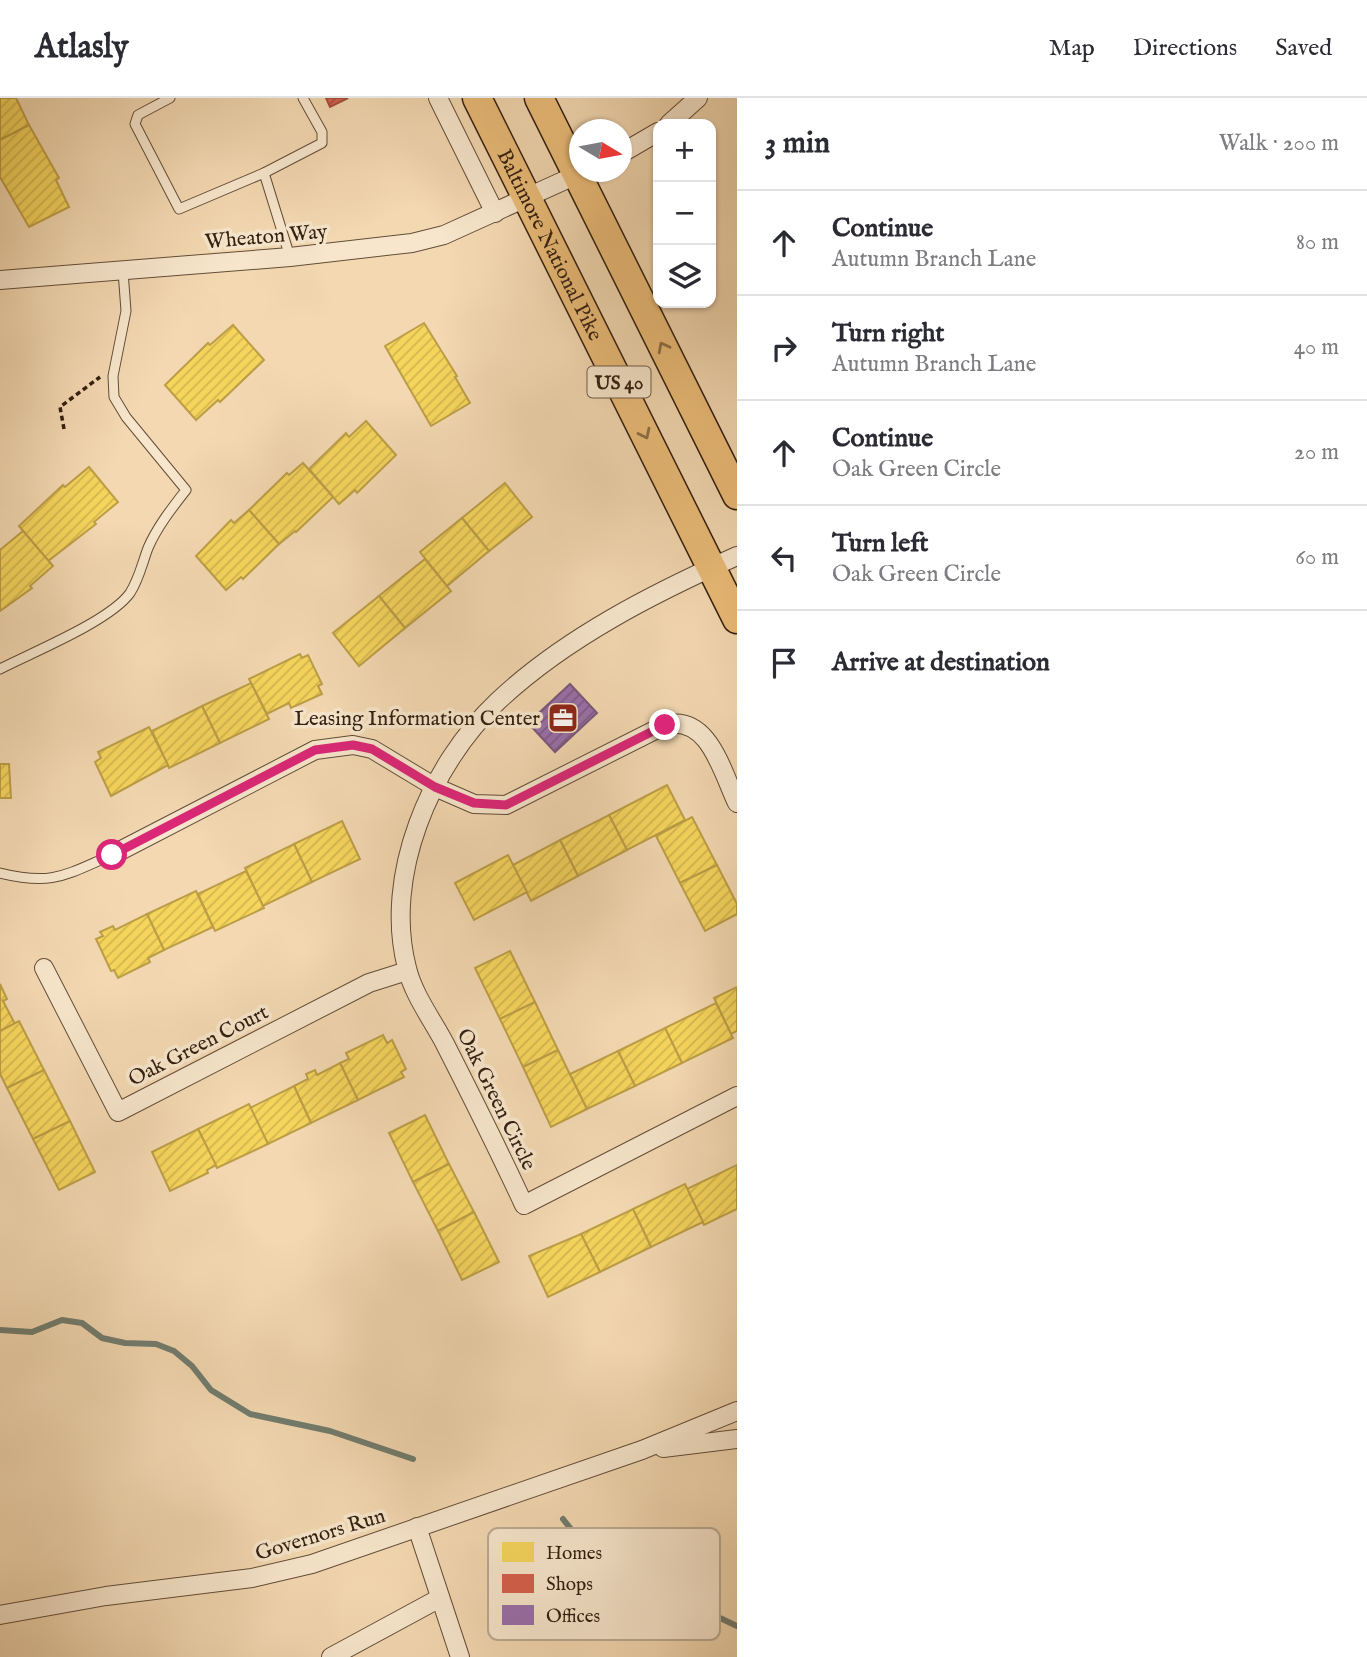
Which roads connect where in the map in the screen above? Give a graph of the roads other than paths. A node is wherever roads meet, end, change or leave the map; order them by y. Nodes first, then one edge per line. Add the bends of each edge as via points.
1 (170, 98) edge
2 (303, 98) edge
3 (438, 98) edge
4 (477, 98) edge
5 (539, 98) edge
6 (698, 98) edge
7 (675, 119) edge
8 (653, 135) edge
9 (632, 147) edge
10 (569, 153) edge
11 (264, 173) junction
12 (569, 178) edge
13 (584, 182) edge
14 (527, 198) junction
15 (495, 213) junction
16 (290, 257) junction
17 (123, 271) junction
18 (0, 281) edge
19 (737, 495) edge
20 (737, 556) edge
21 (711, 567) junction
22 (737, 619) edge
23 (0, 669) edge
24 (435, 787) junction
25 (737, 803) edge
26 (112, 855) joint
27 (0, 873) edge
28 (44, 968) dead end
29 (407, 971) junction
30 (737, 1096) edge
31 (737, 1411) edge
32 (737, 1439) edge
33 (642, 1450) junction
34 (417, 1527) junction
35 (440, 1598) junction
36 (0, 1615) edge
37 (331, 1657) edge
38 (460, 1657) edge

1 - 11 lane via 138,115 135,124 176,208
2 - 11 lane via 322,132 321,143
3 - 15 street
4 - 14 main road, Baltimore National Pike / US 40
5 - 10 main road, US 40
6 - 7 street
8 - 9 street
11 - 16 lane
12 - 14 street, Wheaton Way
19 -> 13 main road, US 40
14 - 15 street, Wheaton Way
14 -> 21 main road, Baltimore National Pike / US 40
15 - 16 street, Wheaton Way via 412,243
16 - 17 street, Wheaton Way
17 - 18 street, Wheaton Way
17 - 23 lane via 126,311 113,376 114,397 186,490 149,548 128,595 100,618
20 - 21 street, Oak Green Circle
21 - 22 main road, Baltimore National Pike / US 40
21 - 24 street, Oak Green Circle via 605,624 530,673 470,732
24 - 25 street via 474,803 506,805 675,723 690,724 700,731
24 - 26 street via 372,749 331,746 315,750
24 - 29 street, Oak Green Circle via 404,865 398,910
26 - 27 lane via 55,880
28 - 29 street, Oak Green Court via 118,1112 369,983
29 - 30 street, Oak Green Circle via 524,1205
31 - 33 street, Governors Run
32 - 33 street, Governors Run
33 - 34 street, Governors Run
34 - 35 street
34 - 36 street, Governors Run via 312,1564 253,1578
35 - 37 street
35 - 38 street

